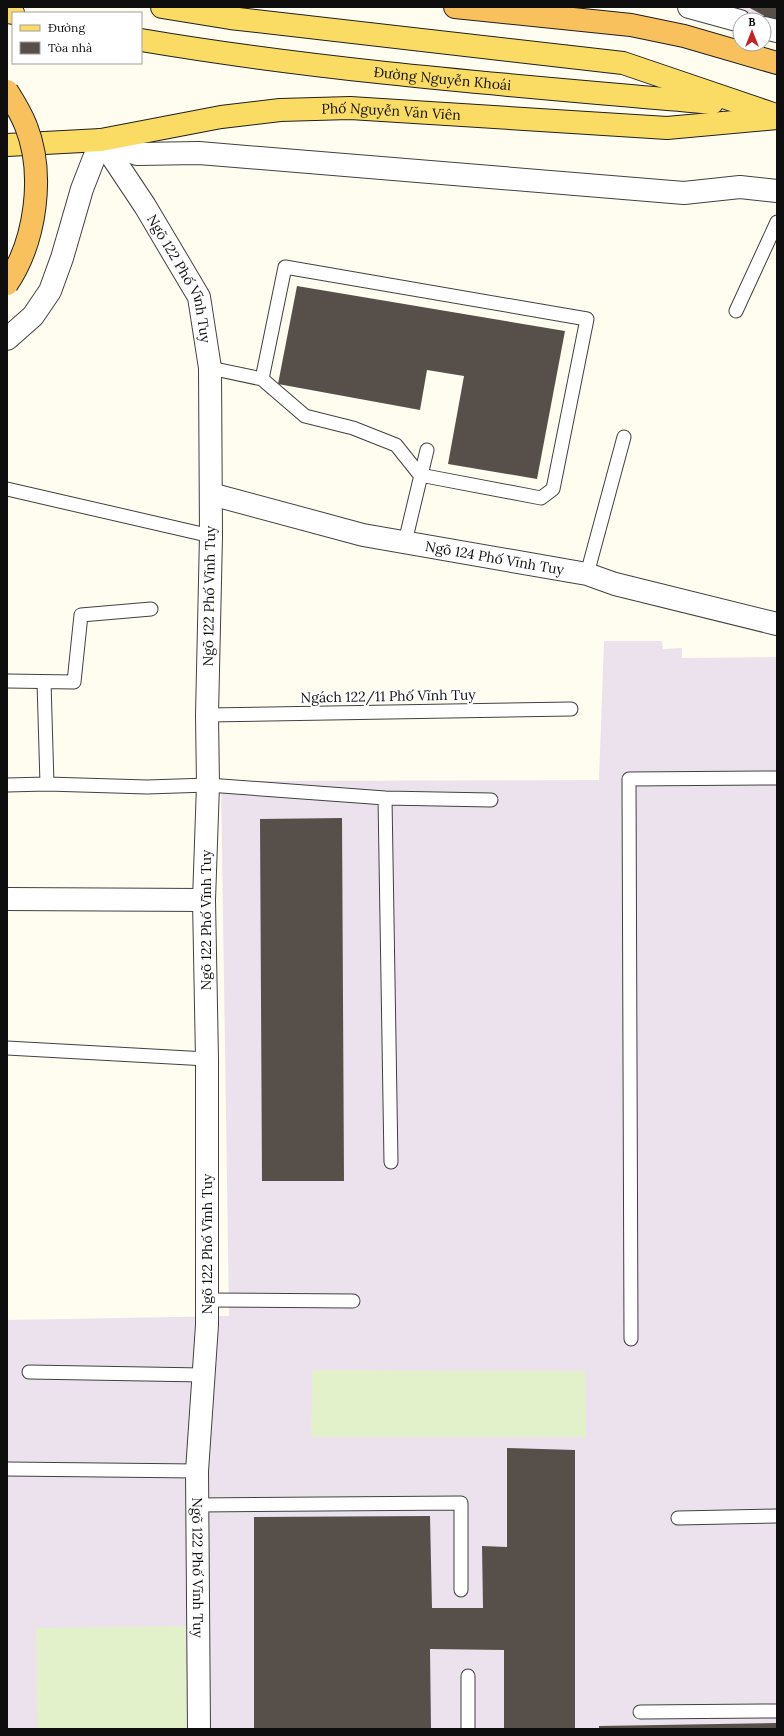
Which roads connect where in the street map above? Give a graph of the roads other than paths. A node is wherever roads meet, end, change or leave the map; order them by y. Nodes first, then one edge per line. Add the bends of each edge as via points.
1 (162, 7) edge
2 (455, 7) edge
3 (689, 7) edge
4 (732, 19) edge
5 (142, 40) edge
6 (777, 63) edge
7 (7, 91) edge
8 (746, 106) junction
9 (777, 115) edge
10 (777, 118) edge
11 (101, 140) junction
12 (7, 145) edge
13 (777, 191) edge
14 (777, 222) edge
15 (7, 284) edge
16 (736, 311) dead end
17 (7, 339) edge
18 (210, 368) junction
19 (262, 379) junction
20 (624, 437) dead end
21 (427, 450) dead end
22 (420, 475) junction
23 (7, 489) edge
24 (211, 494) junction
25 (211, 536) junction
26 (405, 542) junction
27 (587, 574) junction
28 (151, 609) dead end
29 (777, 624) edge
30 (7, 681) edge
31 (44, 682) junction
32 (571, 709) dead end
33 (207, 715) junction
34 (777, 778) edge
35 (47, 784) junction
36 (7, 785) edge
37 (208, 785) junction
38 (385, 798) junction
39 (491, 800) dead end
40 (7, 900) edge
41 (204, 900) junction
42 (7, 1048) edge
43 (207, 1059) junction
44 (391, 1162) dead end
45 (207, 1300) junction
46 (353, 1301) dead end
47 (631, 1339) dead end
48 (29, 1372) dead end
49 (203, 1375) junction
50 (7, 1470) edge
51 (197, 1471) junction
52 (198, 1505) junction
53 (777, 1516) edge
54 (678, 1518) dead end
55 (461, 1590) dead end
56 (468, 1676) dead end
57 (777, 1711) edge
58 (640, 1712) dead end
59 (199, 1729) edge
60 (468, 1729) edge

1 - 8 main road, Đường Nguyễn Khoái via 230,18 623,63
2 - 6 highway via 631,25 671,33
3 - 4 street
5 - 8 main road, Đường Nguyễn Khoái via 223,54 354,70
7 - 15 highway, bridge via 26,127 34,160 35,186 31,228 14,274
8 - 9 main road, Đường Nguyễn Khoái
10 - 11 main road, Phố Nguyễn Văn Viên via 668,128 350,108 287,110 221,117
11 - 12 main road, Phố Nguyễn Văn Viên
11 - 13 street via 137,154 200,153 684,193 740,187
11 - 17 street via 82,189 50,291 33,316
11 - 18 street, Ngõ 122 Phố Vĩnh Tuy via 145,206 200,297
14 - 16 lane
18 - 19 lane
18 - 24 street, Ngõ 122 Phố Vĩnh Tuy
19 - 22 lane via 305,416 353,428 396,445
19 - 22 lane via 285,267 587,319 553,489 541,498
20 - 27 lane
21 - 22 lane
22 - 26 lane
23 - 25 lane
24 - 25 street, Ngõ 122 Phố Vĩnh Tuy
24 - 26 street, Ngõ 124 Phố Vĩnh Tuy via 362,535
25 - 33 street, Ngõ 122 Phố Vĩnh Tuy
26 - 27 street, Ngõ 124 Phố Vĩnh Tuy
27 - 29 street, Ngõ 124 Phố Vĩnh Tuy via 615,584
28 - 31 lane via 81,615 74,682
30 - 31 lane
31 - 35 lane
32 - 33 lane, Ngách 122/11 Phố Vĩnh Tuy
33 - 37 street, Ngõ 122 Phố Vĩnh Tuy
34 - 47 lane via 629,779
35 - 36 lane
35 - 37 lane via 147,788
37 - 38 lane
37 - 41 street, Ngõ 122 Phố Vĩnh Tuy
38 - 39 lane
38 - 44 lane
40 - 41 street
41 - 43 street, Ngõ 122 Phố Vĩnh Tuy
42 - 43 lane
43 - 45 street, Ngõ 122 Phố Vĩnh Tuy
45 - 46 lane
45 - 49 street, Ngõ 122 Phố Vĩnh Tuy
48 - 49 lane
49 - 51 street, Ngõ 122 Phố Vĩnh Tuy
50 - 51 lane
51 - 52 street, Ngõ 122 Phố Vĩnh Tuy
52 - 55 lane via 461,1503
52 - 59 street, Ngõ 122 Phố Vĩnh Tuy
53 - 54 lane
56 - 60 lane
57 - 58 lane

